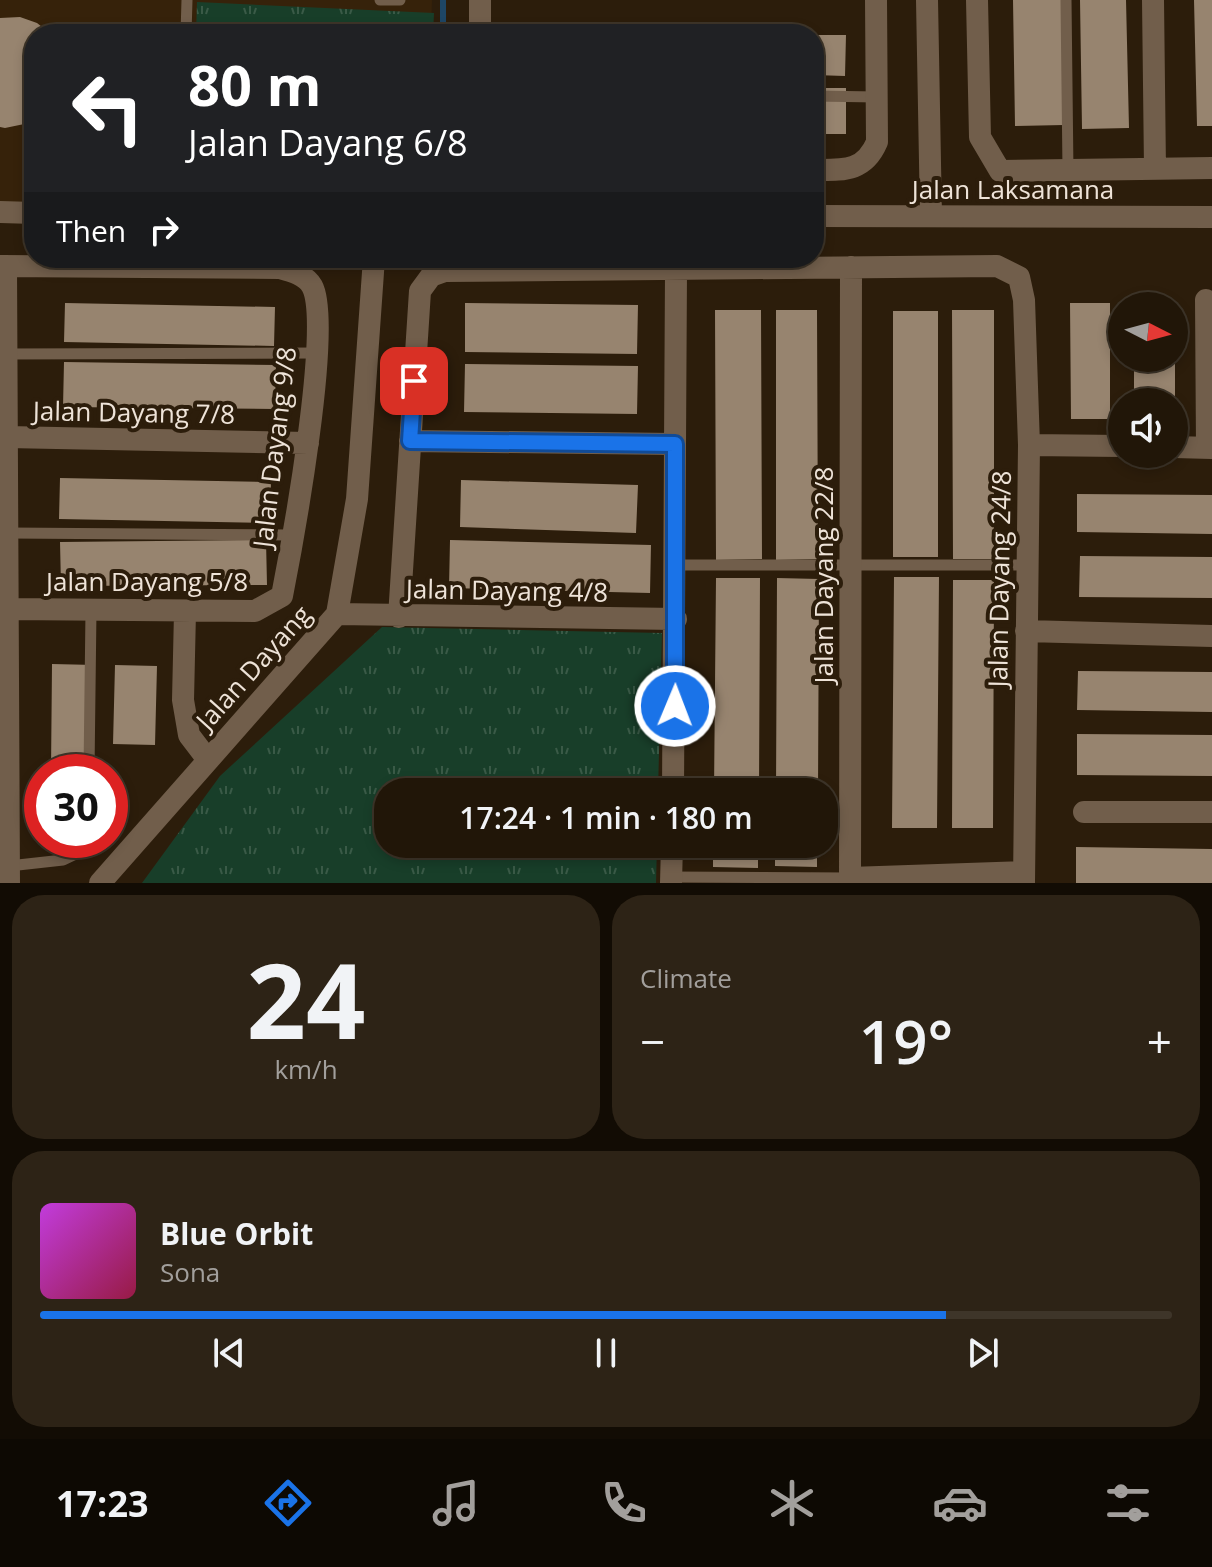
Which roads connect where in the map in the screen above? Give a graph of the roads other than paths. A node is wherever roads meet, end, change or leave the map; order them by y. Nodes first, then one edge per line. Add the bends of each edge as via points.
1 (187, 0) edge
2 (380, 0) edge
3 (400, 0) edge
4 (480, 0) edge
5 (876, 0) edge
6 (927, 0) edge
7 (977, 0) edge
8 (1066, 0) edge
9 (1153, 0) edge
10 (186, 24) edge
11 (480, 24) edge
12 (824, 96) edge
13 (877, 97) junction
14 (1212, 168) edge
15 (1155, 169) junction
16 (824, 170) edge
17 (1068, 171) junction
18 (0, 212) edge
19 (24, 213) edge
20 (824, 216) edge
21 (931, 216) junction
22 (1212, 217) edge
23 (3, 266) edge
24 (24, 266) edge
25 (851, 267) junction
26 (280, 268) edge
27 (373, 268) edge
28 (816, 268) edge
29 (824, 268) edge
30 (676, 272) junction
31 (1206, 300) dead end
32 (315, 353) junction
33 (7, 354) junction
34 (7, 437) junction
35 (410, 441) junction
36 (308, 443) junction
37 (675, 444) junction
38 (1029, 445) junction
39 (1108, 446) edge
40 (1188, 447) edge
41 (1209, 448) edge
42 (293, 535) junction
43 (5, 546) edge
44 (676, 565) junction
45 (852, 565) junction
46 (1028, 565) junction
47 (282, 596) joint
48 (8, 609) junction
49 (91, 610) junction
50 (185, 612) junction
51 (337, 614) junction
52 (399, 617) junction
53 (676, 619) junction
54 (1026, 631) junction
55 (1212, 636) edge
56 (4, 723) edge
57 (89, 754) edge
58 (208, 760) junction
59 (673, 778) edge
60 (1084, 812) dead end
61 (1212, 812) edge
62 (67, 858) edge
63 (672, 858) edge
64 (9, 874) edge
65 (1024, 878) edge
66 (671, 880) edge
67 (850, 880) edge
68 (100, 883) edge

1 - 10 lane
2 - 3 lane
4 - 11 street
5 - 13 street
6 - 21 street
7 - 17 street via 980,137 1000,171
8 - 17 lane
9 - 15 street
12 - 13 lane
13 - 16 street via 877,142 870,158 853,170
14 - 15 street
15 - 17 street
18 - 19 street
20 - 21 street, Jalan Laksamana
21 - 22 street, Jalan Laksamana
23 - 24 street, Jalan Dayang 9/8
23 - 33 street
25 - 29 street
25 - 38 street, Jalan Dayang 24/8 via 997,266 1019,277
25 - 45 street, Jalan Dayang 22/8
26 - 32 street, Jalan Dayang 9/8 via 296,272 312,286
27 - 51 street, Jalan Dayang via 357,499
28 - 30 street
30 - 35 street via 445,271 431,276 420,291
30 - 37 street
31 - 41 street
32 - 33 lane
32 - 36 street, Jalan Dayang 9/8
33 - 34 street
34 - 36 street, Jalan Dayang 7/8
34 - 43 street
35 - 37 street
35 - 52 street
36 - 42 street, Jalan Dayang 9/8
37 - 44 street
38 - 39 street
38 - 46 street, Jalan Dayang 24/8
40 - 41 street
42 - 43 lane
42 - 47 street, Jalan Dayang 9/8
43 - 48 street
44 - 45 lane
44 - 53 street
45 - 46 lane
45 - 67 street, Jalan Dayang 22/8
46 - 54 street, Jalan Dayang 24/8
47 - 50 street, Jalan Dayang 5/8 via 255,611
48 - 49 street, Jalan Dayang 5/8
48 - 56 street
49 - 50 street, Jalan Dayang 5/8
49 - 57 lane
50 - 58 street via 183,700 189,735
51 - 52 street, Jalan Dayang 4/8
51 - 58 street, Jalan Dayang
52 - 53 street, Jalan Dayang 4/8
53 - 59 street
54 - 55 street
54 - 65 street, Jalan Dayang 24/8
56 - 64 street
58 - 68 street, Jalan Dayang
60 - 61 street
62 - 64 lane
63 - 66 street
65 - 67 street
66 - 67 lane

